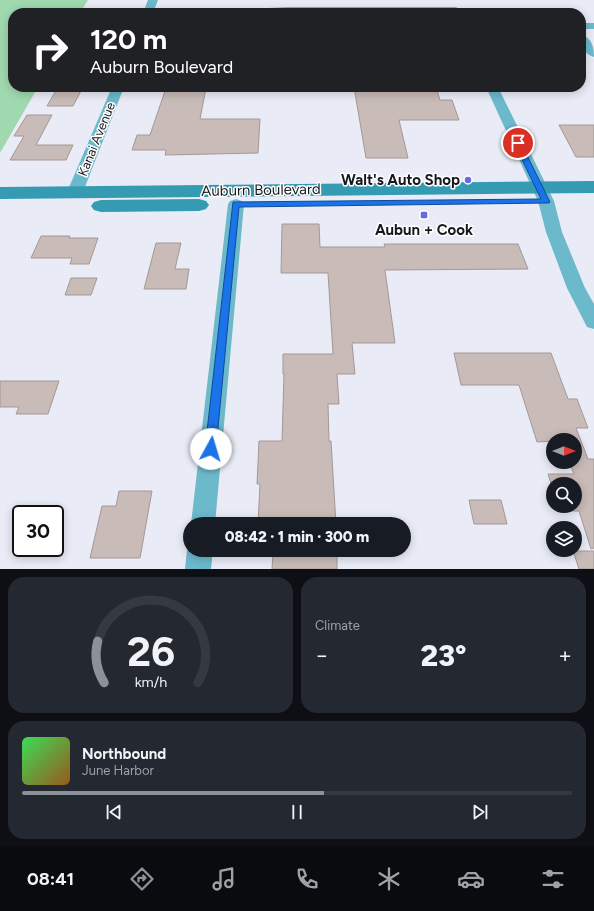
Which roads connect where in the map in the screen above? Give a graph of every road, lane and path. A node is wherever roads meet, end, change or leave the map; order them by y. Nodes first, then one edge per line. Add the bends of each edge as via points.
1 (269, 5) edge
2 (385, 5) edge
3 (253, 8) edge
4 (421, 8) edge
5 (586, 44) edge
6 (594, 54) edge
7 (116, 92) edge
8 (494, 92) edge
9 (594, 187) edge
10 (379, 188) junction
11 (75, 192) junction
12 (543, 194) junction
13 (1, 198) edge
14 (594, 202) edge
15 (236, 204) junction
16 (594, 322) edge
17 (204, 517) edge
18 (199, 557) edge
19 (198, 569) edge

1 - 2 street
1 - 3 street
2 - 4 street
5 - 6 street
7 - 11 street, Kanai Avenue
8 - 12 street
9 - 12 main road, Auburn Boulevard
10 - 11 main road, Auburn Boulevard
10 - 12 main road, Auburn Boulevard
10 - 15 main road via 333,196 251,197
11 - 13 main road, Auburn Boulevard
12 - 14 main road, Auburn Boulevard
12 - 15 main road, Auburn Boulevard
12 - 16 street via 554,232 576,288
13 - 15 main road, Auburn Boulevard
15 - 17 street
18 - 19 street

